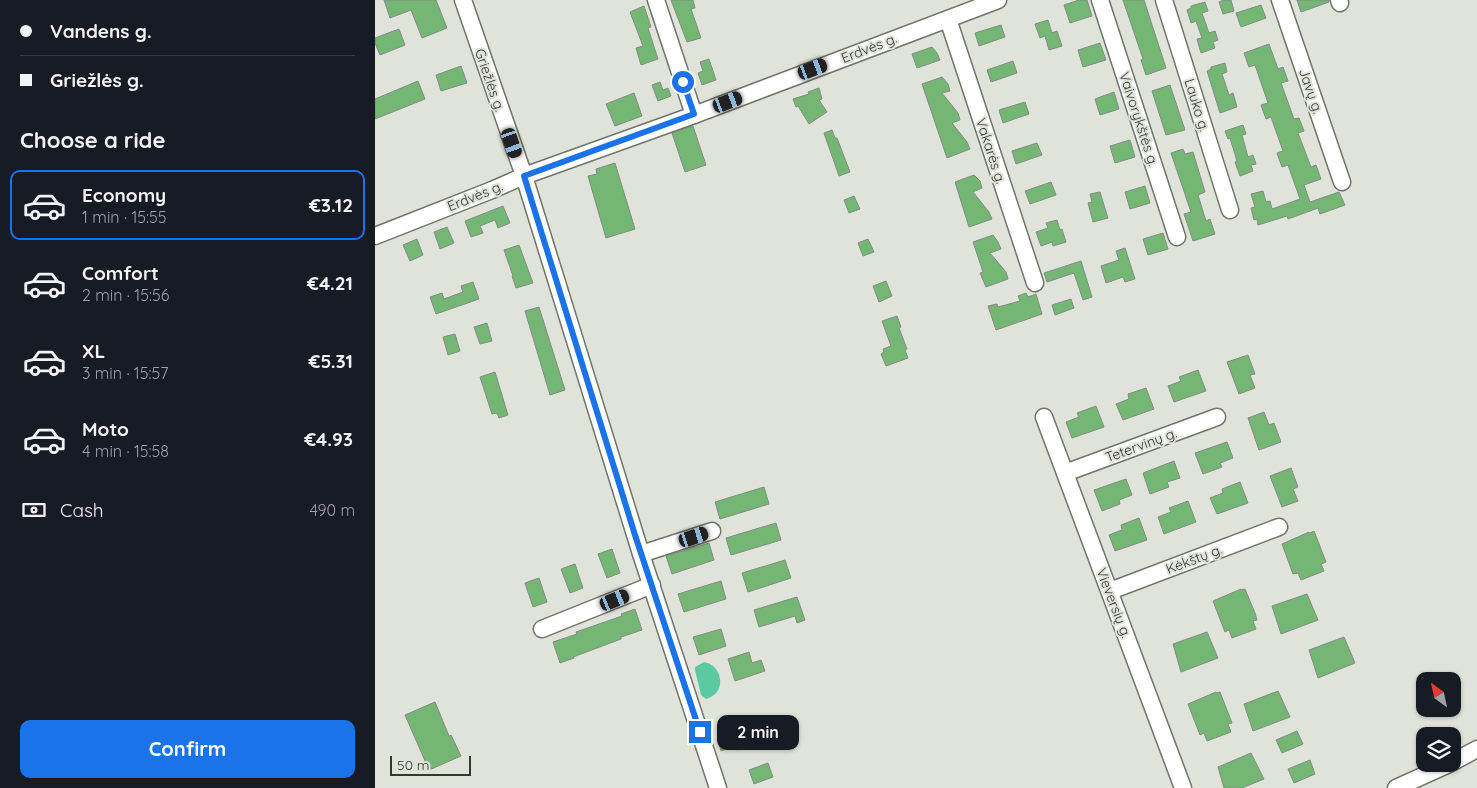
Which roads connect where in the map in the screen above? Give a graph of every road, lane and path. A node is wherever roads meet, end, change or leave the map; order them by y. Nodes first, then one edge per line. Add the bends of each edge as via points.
1 (463, 0) edge
2 (656, 0) edge
3 (998, 0) edge
4 (1100, 0) edge
5 (1164, 0) edge
6 (1280, 0) edge
7 (948, 19) junction
8 (694, 114) junction
9 (524, 176) junction
10 (1342, 182) dead end
11 (1230, 210) dead end
12 (375, 236) edge
13 (1177, 237) dead end
14 (1035, 283) dead end
15 (1044, 417) dead end
16 (1217, 417) dead end
17 (1065, 473) junction
18 (1279, 527) dead end
19 (712, 531) dead end
20 (641, 554) junction
21 (652, 585) junction
22 (1110, 591) junction
23 (542, 629) dead end
24 (1477, 749) edge
25 (1461, 758) edge
26 (1431, 772) edge
27 (718, 788) edge
28 (1183, 788) edge
29 (1396, 788) edge

1 - 9 street, Griežlės g.
2 - 8 street
3 - 7 street, Erdvės g.
4 - 13 street, Vaivorykštės g.
5 - 11 street, Lauko g.
6 - 10 street, Javų g.
7 - 8 street, Erdvės g.
7 - 14 street, Vakarės g.
8 - 9 street, Erdvės g.
9 - 12 street, Erdvės g.
9 - 20 street, Griežlės g.
15 - 17 street, Vieversių g.
16 - 17 street, Tetervinų g.
17 - 22 street, Vieversių g.
18 - 22 street, Kėkštų g.
19 - 20 street
20 - 21 street, Griežlės g.
21 - 23 street
21 - 27 street, Griežlės g.
22 - 28 street, Vieversių g.
24 - 25 street
26 - 29 street

